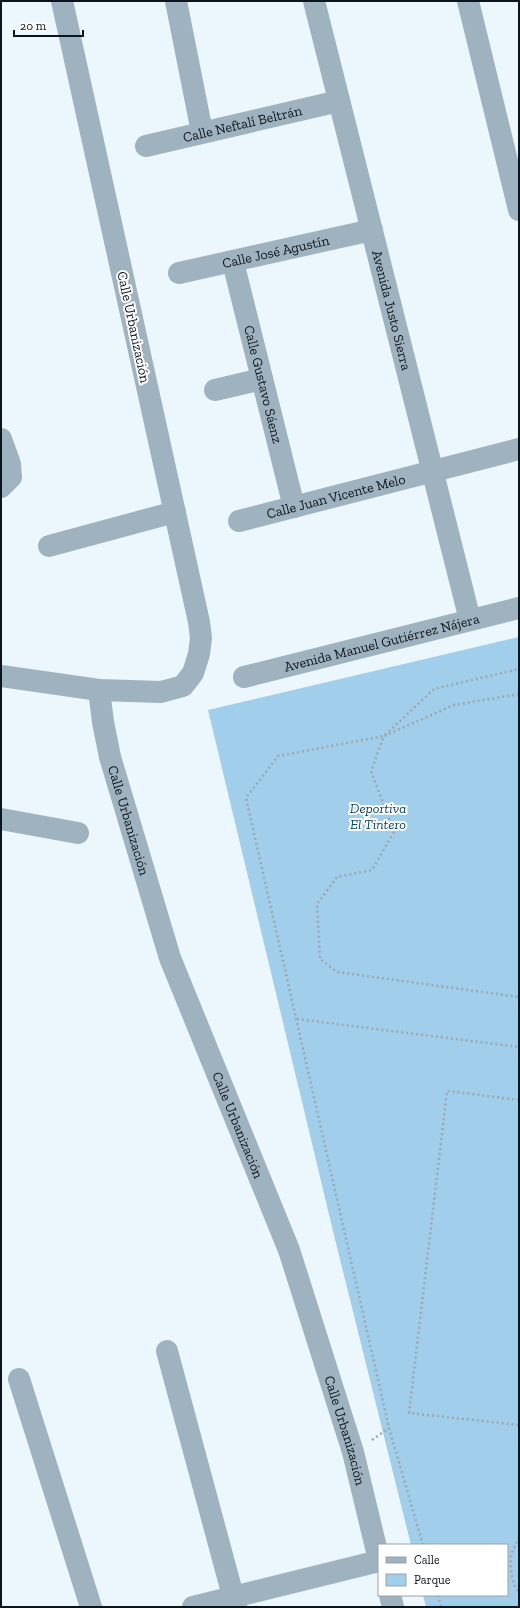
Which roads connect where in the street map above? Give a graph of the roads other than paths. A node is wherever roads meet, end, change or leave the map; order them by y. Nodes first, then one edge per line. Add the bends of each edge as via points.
1 (62, 1) edge
2 (176, 1) edge
3 (314, 1) edge
4 (468, 1) edge
5 (339, 101) junction
6 (202, 132) junction
7 (146, 146) dead end
8 (519, 210) edge
9 (372, 230) junction
10 (232, 262) junction
11 (179, 273) dead end
12 (262, 379) junction
13 (215, 390) dead end
14 (1, 439) edge
15 (519, 449) edge
16 (433, 472) junction
17 (1, 486) edge
18 (294, 507) junction
19 (175, 512) junction
20 (239, 522) dead end
21 (49, 546) dead end
22 (519, 608) edge
23 (470, 620) junction
24 (1, 676) edge
25 (244, 676) dead end
26 (100, 690) junction
27 (1, 819) edge
28 (78, 833) dead end
29 (167, 1351) dead end
30 (19, 1379) dead end
31 (378, 1556) edge
32 (378, 1560) edge
33 (390, 1596) edge
34 (235, 1602) edge
35 (91, 1607) edge
36 (193, 1607) edge
37 (394, 1607) edge

1 - 19 street, Calle Urbanización
2 - 6 street
3 - 5 street, Avenida Justo Sierra
4 - 8 street
5 - 6 street, Calle Neftalí Beltrán
5 - 9 street, Avenida Justo Sierra
6 - 7 street, Calle Neftalí Beltrán
9 - 10 street, Calle José Agustín
9 - 16 street, Avenida Justo Sierra
10 - 11 street, Calle José Agustín
10 - 12 street, Calle Gustavo Sáenz
12 - 13 street
12 - 18 street, Calle Gustavo Sáenz
14 - 17 street via 10,464 11,477
15 - 16 street, Calle Juan Vicente Melo
16 - 18 street, Calle Juan Vicente Melo
16 - 23 street, Avenida Justo Sierra
18 - 20 street, Calle Juan Vicente Melo
19 - 21 street
19 - 26 street, Calle Urbanización via 201,638 193,674 183,686 161,692
22 - 23 street, Avenida Manuel Gutiérrez Nájera
23 - 25 street, Avenida Manuel Gutiérrez Nájera
24 - 26 street, Calle Urbanización
26 - 31 street, Calle Urbanización via 110,757 170,958 289,1250 353,1452
27 - 28 street
29 - 34 street
30 - 35 street
32 - 34 street
33 - 37 street
34 - 36 street

